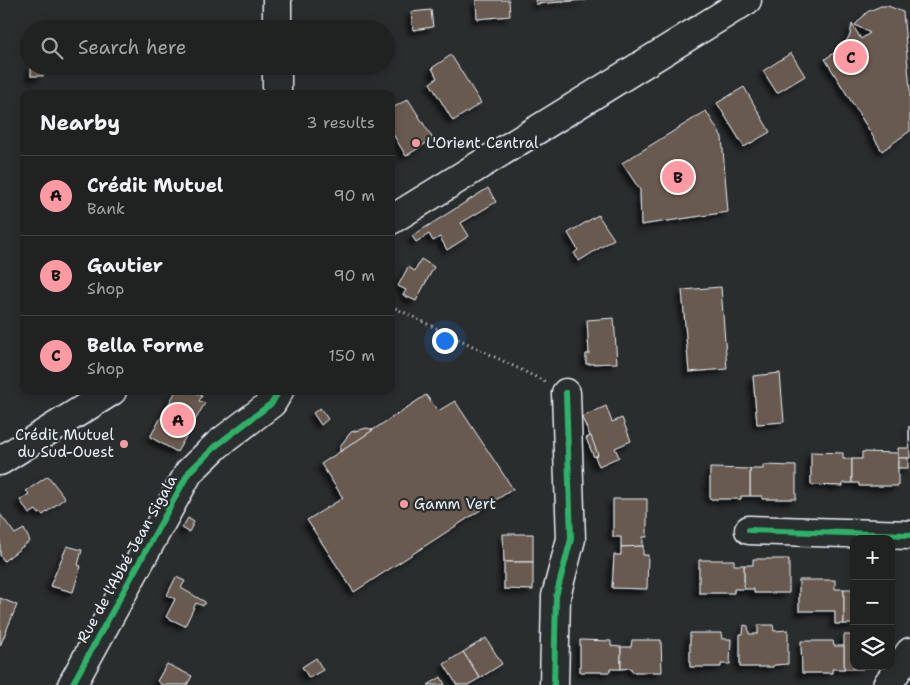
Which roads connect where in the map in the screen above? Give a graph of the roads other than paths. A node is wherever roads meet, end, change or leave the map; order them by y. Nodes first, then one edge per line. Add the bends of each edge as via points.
1 (276, 0) edge
2 (747, 0) edge
3 (277, 20) edge
4 (277, 75) edge
5 (277, 90) edge
6 (395, 218) edge
7 (566, 393) road end
8 (106, 395) edge
9 (277, 395) edge
10 (0, 461) edge
11 (749, 530) dead end
12 (910, 536) edge
13 (910, 652) edge
14 (72, 685) edge
15 (554, 685) edge
16 (887, 685) edge

1 - 3 street
2 - 6 street
4 - 5 street
7 - 15 street via 571,539 556,596
8 - 10 street
9 - 14 street, Rue de l'Abbé Jean Sigala via 272,403 217,445 189,472
11 - 12 street
13 - 16 street

